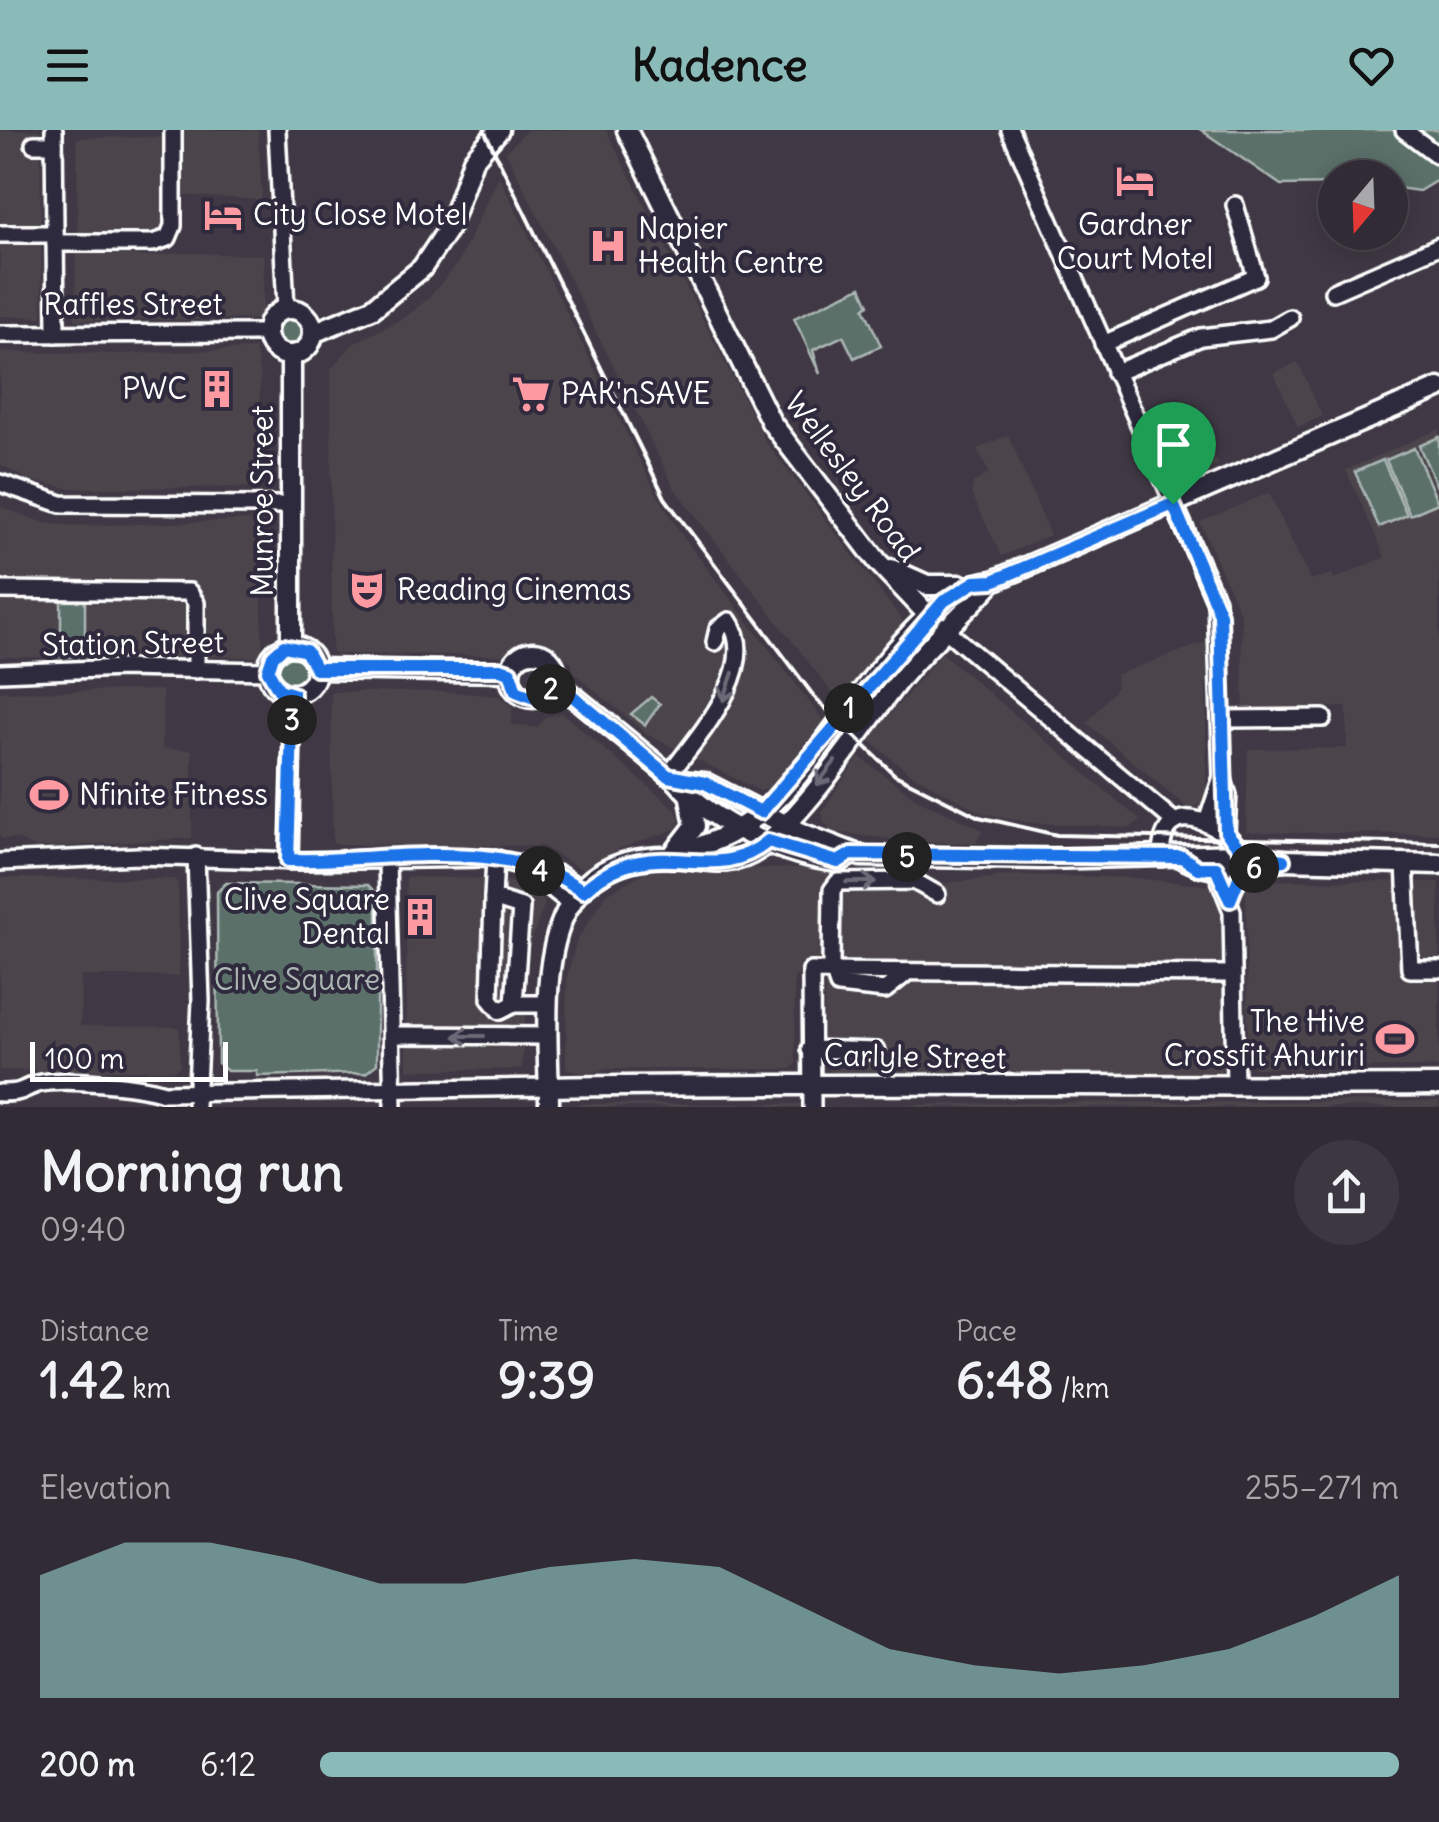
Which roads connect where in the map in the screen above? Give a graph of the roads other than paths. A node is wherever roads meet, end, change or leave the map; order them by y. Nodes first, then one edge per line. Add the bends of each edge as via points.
1 (173, 130) edge
2 (277, 130) edge
3 (499, 130) edge
4 (627, 130) edge
5 (1010, 130) edge
6 (1404, 130) edge
7 (54, 137) edge
8 (34, 144) dead end
9 (1438, 160) edge
10 (1235, 205) dead end
11 (0, 234) edge
12 (55, 238) junction
13 (1439, 246) edge
14 (1333, 292) dead end
15 (286, 308) junction
16 (1290, 318) dead end
17 (267, 333) junction
18 (313, 333) junction
19 (0, 334) edge
20 (56, 334) junction
21 (1102, 344) junction
22 (291, 355) junction
23 (1115, 374) junction
24 (1439, 388) edge
25 (0, 483) edge
26 (291, 504) junction
27 (1173, 504) junction
28 (878, 562) junction
29 (984, 581) junction
30 (0, 590) edge
31 (936, 622) junction
32 (715, 642) dead end
33 (291, 646) junction
34 (885, 666) junction
35 (316, 669) junction
36 (196, 670) junction
37 (268, 671) junction
38 (510, 672) junction
39 (0, 674) edge
40 (901, 678) junction
41 (556, 682) junction
42 (293, 694) junction
43 (1323, 718) dead end
44 (1223, 719) junction
45 (1222, 777) junction
46 (672, 778) junction
47 (690, 798) junction
48 (761, 812) junction
49 (1174, 822) junction
50 (1207, 822) junction
51 (784, 824) junction
52 (742, 828) junction
53 (1226, 832) junction
54 (768, 841) junction
55 (851, 854) junction
56 (196, 856) junction
57 (671, 857) junction
58 (1182, 857) junction
59 (494, 858) junction
60 (1161, 858) junction
61 (288, 860) junction
62 (387, 860) junction
63 (1244, 861) junction
64 (0, 862) edge
65 (1405, 863) junction
66 (1439, 864) edge
67 (1216, 868) junction
68 (937, 894) dead end
69 (493, 898) junction
70 (578, 898) junction
71 (1230, 900) junction
72 (1439, 969) edge
73 (835, 971) junction
74 (1232, 974) junction
75 (514, 1004) junction
76 (547, 1004) junction
77 (392, 1035) junction
78 (547, 1036) junction
79 (810, 1049) junction
80 (877, 1051) dead end
81 (812, 1082) junction
82 (1439, 1085) edge
83 (1235, 1086) junction
84 (548, 1087) junction
85 (390, 1089) junction
86 (196, 1090) junction
87 (0, 1093) edge
88 (196, 1107) edge
89 (393, 1107) edge
90 (548, 1107) edge
91 (812, 1107) edge

1 - 12 street via 174,226 168,238 141,244
2 - 15 street
3 - 18 main road via 473,160 441,242 410,280 360,316
4 - 28 main road, Wellesley Road via 771,422
5 - 21 street
6 - 9 street
7 - 8 street
7 - 12 street
10 - 21 street via 1256,277
11 - 12 street
12 - 20 street
13 - 14 street
15 - 17 main road via 272,317
15 - 18 main road via 306,315
16 - 23 street via 1271,329 1201,337
17 - 20 street, Raffles Street
17 - 22 main road via 272,349
18 - 22 main road via 307,349
19 - 20 street, Raffles Street
21 - 23 street
22 - 26 main road, Munroe Street
23 - 27 street
24 - 27 main road
25 - 26 street via 73,505
26 - 33 main road, Munroe Street
27 - 29 main road
27 - 44 street via 1220,614
28 - 29 main road via 939,588
28 - 31 main road, Wellesley Road
29 - 31 main road
30 - 36 street via 189,592 196,603
31 - 34 main road
31 - 40 main road
31 - 49 street, Wellesley Road
32 -> 46 street via 729,621 736,656 725,700
33 - 35 main road via 306,651
33 - 37 main road via 273,656
34 - 40 main road
34 - 48 main road
35 - 38 main road
35 - 42 main road via 308,688
36 - 37 street, Station Street
36 - 39 street, Station Street
37 - 42 main road via 279,690
38 - 41 main road via 524,696 543,696
38 - 41 main road via 520,656 539,652 554,663
40 -> 51 main road
41 - 46 main road
42 - 61 street
43 - 44 street
44 - 45 street
45 - 50 street
45 - 53 street
46 - 47 main road
46 - 48 main road via 705,783
47 - 52 main road
47 - 57 main road via 694,826
48 - 51 main road
48 - 52 main road
49 - 50 street
49 - 60 street via 1161,839
50 - 53 street
51 - 54 main road
51 - 55 main road
52 - 54 main road
52 - 57 main road
53 - 63 street
54 - 55 main road via 830,861
54 - 57 main road via 727,862
55 - 60 main road
56 - 61 street
56 - 64 street
56 - 86 street
57 - 70 main road via 624,865
58 - 60 main road
58 - 63 main road
58 - 67 main road via 1198,868
59 - 62 street
59 - 69 street
59 - 70 street via 560,875
61 - 62 street
62 - 77 street
63 - 65 main road via 1261,868 1283,860
63 - 67 main road
63 - 71 street
65 - 66 main road
65 - 72 street via 1410,969
67 - 71 street
73 -> 68 street via 832,894 838,882 914,881
69 - 75 street via 521,907
69 - 75 street via 490,999 500,1011
70 - 76 main road via 551,944
71 - 74 street
73 - 74 street
73 - 79 street via 811,971
74 - 83 street
75 - 76 street
76 - 78 main road
78 -> 77 street
77 - 85 street
78 - 84 main road
79 - 80 street
79 - 81 street
81 - 83 main road, Carlyle Street
81 - 84 main road, Carlyle Street
81 - 91 street
82 - 83 main road, Carlyle Street
84 - 85 street, Carlyle Street
84 - 90 main road
85 - 86 street, Carlyle Street
85 - 89 street
86 - 87 street, Carlyle Street via 41,1084 24,1094
86 - 88 street

